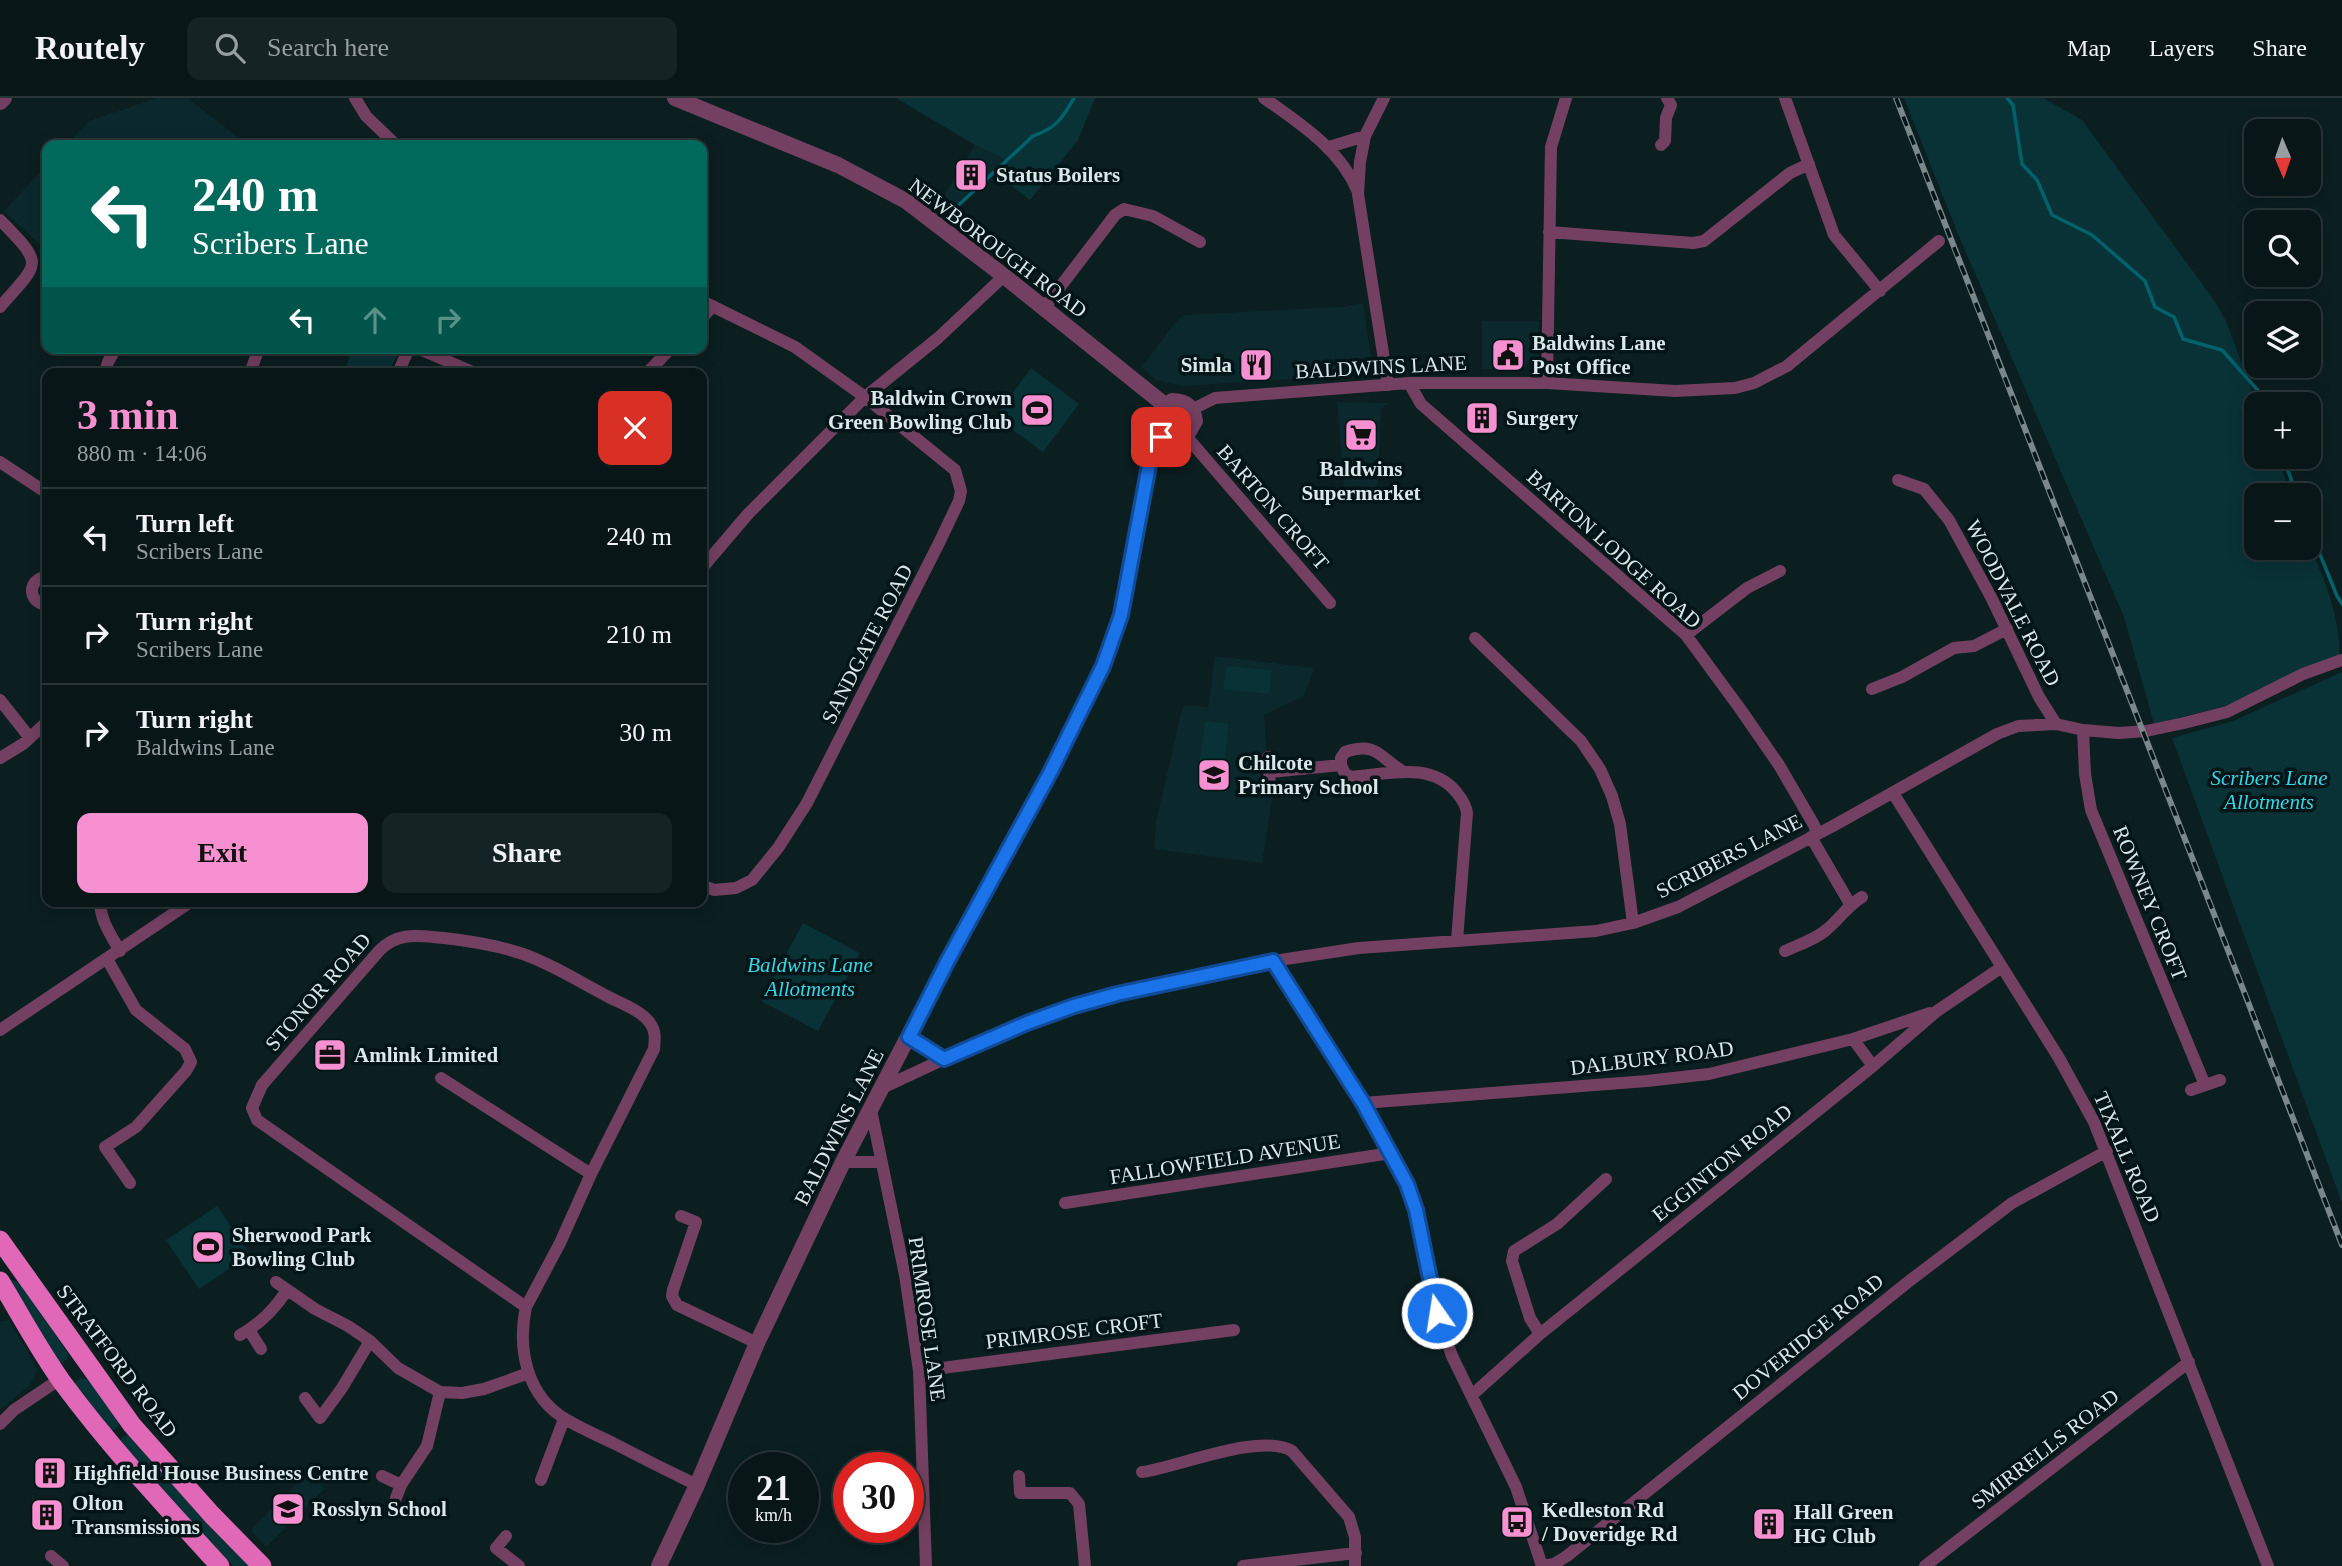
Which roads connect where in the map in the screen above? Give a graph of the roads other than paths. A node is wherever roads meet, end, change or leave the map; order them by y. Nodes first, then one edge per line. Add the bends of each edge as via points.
1 (4, 98) edge
2 (355, 98) edge
3 (675, 98) edge
4 (1264, 98) edge
5 (1384, 98) edge
6 (1566, 98) edge
7 (1667, 98) edge
8 (1786, 98) edge
9 (0, 102) edge
10 (1365, 136) junction
11 (391, 140) edge
12 (1661, 145) dead end
13 (1329, 148) junction
14 (1809, 164) junction
15 (1358, 194) junction
16 (0, 220) edge
17 (1549, 232) junction
18 (1939, 241) dead end
19 (1200, 242) dead end
20 (1004, 276) junction
21 (1880, 291) junction
22 (707, 303) edge
23 (0, 307) edge
24 (1044, 308) junction
25 (431, 354) edge
26 (665, 354) edge
27 (463, 368) edge
28 (652, 368) edge
29 (1409, 383) junction
30 (1546, 383) junction
31 (1388, 385) junction
32 (865, 397) junction
33 (1166, 405) junction
34 (1193, 409) junction
35 (1186, 436) junction
36 (1161, 437) junction
37 (0, 462) edge
38 (1898, 480) dead end
39 (42, 491) edge
40 (707, 562) edge
41 (1780, 571) dead end
42 (42, 578) edge
43 (1330, 603) dead end
44 (42, 604) edge
45 (2007, 629) junction
46 (1686, 635) junction
47 (1475, 638) dead end
48 (2342, 660) edge
49 (1872, 689) dead end
50 (0, 700) edge
51 (2056, 724) junction
52 (42, 727) edge
53 (2083, 730) junction
54 (30, 738) junction
55 (1268, 757) dead end
56 (0, 758) edge
57 (1341, 765) junction
58 (1270, 772) junction
59 (1404, 772) junction
60 (1270, 786) dead end
61 (1892, 793) junction
62 (1814, 835) junction
63 (707, 887) edge
64 (100, 907) edge
65 (183, 907) edge
66 (1633, 923) junction
67 (1457, 940) junction
68 (120, 951) junction
69 (1785, 951) dead end
70 (107, 959) junction
71 (1273, 961) junction
72 (2002, 967) junction
73 (1937, 1011) junction
74 (0, 1031) edge
75 (909, 1037) junction
76 (1853, 1039) junction
77 (944, 1059) junction
78 (1873, 1066) junction
79 (441, 1078) dead end
80 (2220, 1080) dead end
81 (2204, 1085) junction
82 (881, 1088) junction
83 (2191, 1090) dead end
84 (1363, 1103) junction
85 (871, 1110) junction
86 (2107, 1152) junction
87 (1391, 1153) junction
88 (843, 1162) junction
89 (882, 1162) junction
90 (591, 1174) junction
91 (1606, 1179) dead end
92 (130, 1183) dead end
93 (1066, 1203) dead end
94 (681, 1216) dead end
95 (0, 1240) edge
96 (4, 1270) edge
97 (276, 1282) dead end
98 (287, 1290) junction
99 (526, 1307) junction
100 (1234, 1330) dead end
101 (1540, 1334) junction
102 (370, 1341) junction
103 (757, 1343) junction
104 (261, 1349) dead end
105 (86, 1361) junction
106 (2189, 1362) junction
107 (919, 1371) junction
108 (528, 1373) junction
109 (60, 1379) junction
110 (440, 1392) junction
111 (1472, 1395) junction
112 (305, 1398) dead end
113 (564, 1419) junction
114 (0, 1424) edge
115 (132, 1425) junction
116 (110, 1444) junction
117 (1171, 1451) dead end
118 (1174, 1464) junction
119 (1142, 1472) dead end
120 (382, 1476) dead end
121 (1019, 1476) dead end
122 (541, 1480) dead end
123 (401, 1485) junction
124 (697, 1485) junction
125 (396, 1498) dead end
126 (506, 1536) dead end
127 (51, 1556) dead end
128 (1356, 1560) edge
129 (63, 1566) edge
130 (220, 1566) edge
131 (262, 1566) edge
132 (519, 1566) edge
133 (659, 1566) edge
134 (926, 1566) edge
135 (1085, 1566) edge
136 (1243, 1566) edge
137 (1542, 1566) edge
138 (1925, 1566) edge
139 (2268, 1566) edge

1 - 9 street
2 - 11 street
3 - 20 street, NEWBOROUGH ROAD via 867,179 906,201
4 - 13 street
5 - 10 street
6 - 17 street via 1551,147
7 - 12 street via 1671,105
8 - 14 street
10 - 13 street
10 - 15 street
13 - 15 street via 1351,176
14 - 17 street via 1790,173 1704,241
14 - 21 street via 1834,235
15 - 31 street
16 - 23 street via 29,249 33,260 32,270
17 - 30 street
18 - 21 street, BALDWINS LANE
19 - 24 street via 1153,216 1124,209
20 - 24 street, NEWBOROUGH ROAD
20 - 32 street
21 - 30 street, BALDWINS LANE via 1787,366 1754,383 1686,391
22 - 32 street, SANDGATE ROAD via 795,347
24 - 33 street, NEWBOROUGH ROAD
25 - 27 street
26 - 28 street
29 - 30 street, BALDWINS LANE
29 - 31 street, BALDWINS LANE
29 - 46 street, BARTON LODGE ROAD via 1421,404
31 - 34 street, BALDWINS LANE via 1215,398
32 - 40 street via 748,514
32 - 63 street, SANDGATE ROAD via 955,470 961,486 959,500 813,792 778,848 752,880 736,888
33 - 34 street via 1179,401
33 - 36 street via 1155,419
34 - 35 street via 1195,425
35 - 36 street via 1178,441
35 - 43 street, BARTON CROFT
36 - 75 street, BALDWINS LANE via 1150,460 1121,615 1103,666
37 - 39 street
38 - 45 street, WOODVALE ROAD via 1924,489 1949,520
41 - 46 street via 1747,588
42 - 44 street via 33,583 31,592
45 - 49 street via 1974,646 1954,648
45 - 51 street, WOODVALE ROAD
46 - 62 street, BARTON LODGE ROAD via 1779,765 1814,825
47 - 66 street via 1581,741 1595,761 1620,824
48 - 53 street, SCRIBERS LANE via 2206,718 2146,731
50 - 54 street
51 - 53 street, SCRIBERS LANE
51 - 61 street, SCRIBERS LANE via 2018,726 1997,734
52 - 54 street
53 - 81 street, ROWNEY CROFT via 2091,810
54 - 56 street
55 - 58 street
57 - 58 street
57 - 59 street via 1345,774 1352,776
57 - 59 street via 1345,752 1371,749
58 - 60 street
59 - 67 street via 1438,775 1466,806
61 - 62 street, SCRIBERS LANE
61 - 72 street, TIXALL ROAD
62 - 66 street, SCRIBERS LANE via 1678,907
62 - 69 street, BARTON LODGE ROAD via 1856,900 1821,934
64 - 68 street
65 - 68 street
66 - 67 street, SCRIBERS LANE via 1596,931
67 - 71 street, SCRIBERS LANE
68 - 70 street
70 - 74 street
70 - 92 street via 136,1010 185,1049 191,1062 136,1127 105,1147
71 - 77 street, SCRIBERS LANE via 1074,1006
71 - 84 street
72 - 73 street, EGGINTON ROAD
72 - 86 street, TIXALL ROAD via 2059,1058
73 - 76 street, DALBURY ROAD
73 - 78 street, EGGINTON ROAD
75 - 77 street
75 - 82 street, BALDWINS LANE
76 - 78 street
76 - 84 street, DALBURY ROAD via 1709,1074
77 - 82 street, SCRIBERS LANE
78 - 101 street, EGGINTON ROAD
79 - 90 street
80 - 81 street
81 - 83 street
82 - 85 street, BALDWINS LANE
84 - 87 street
85 - 88 street, BALDWINS LANE
85 - 89 street, PRIMROSE LANE
86 - 106 street, TIXALL ROAD
86 - 137 street, DOVERIDGE ROAD via 2012,1203 1567,1556
87 - 93 street, FALLOWFIELD AVENUE
87 - 111 street via 1416,1210 1437,1313
88 - 89 street
88 - 103 street, BALDWINS LANE
89 - 107 street, PRIMROSE LANE
90 - 99 street, STONOR ROAD
90 - 99 street, STONOR ROAD via 654,1049 653,1030 643,1016 559,970 483,943 415,935 388,942 256,1097 252,1108 266,1128
91 - 101 street via 1557,1224 1514,1251 1512,1261 1530,1318
94 - 103 street via 696,1222 673,1290 677,1305
95 - 96 highway, STRATFORD ROAD
96 - 105 highway, STRATFORD ROAD
96 - 109 highway, STRATFORD ROAD
97 - 98 street
98 - 102 street
98 - 104 street via 278,1305 244,1332
99 - 108 street, STONOR ROAD via 522,1344
100 - 107 street, PRIMROSE CROFT
101 - 111 street, EGGINTON ROAD
102 - 110 street via 398,1368
102 - 112 street via 317,1422
103 - 124 street, BALDWINS LANE
105 - 109 highway
105 - 115 highway, STRATFORD ROAD
106 - 138 street, SMIRRELLS ROAD
106 - 139 street, TIXALL ROAD
107 - 134 street, PRIMROSE LANE
108 - 110 street via 484,1389
108 - 113 street, STONOR ROAD via 541,1399
109 - 114 street
109 - 116 highway, STRATFORD ROAD
110 - 123 street via 427,1446
111 - 137 street via 1516,1487
113 - 122 street
113 - 124 street, STONOR ROAD
115 - 116 highway
115 - 131 highway, STRATFORD ROAD
116 - 130 highway, STRATFORD ROAD
117 - 118 street
118 - 119 street
118 - 128 street via 1221,1452 1286,1447 1349,1517
120 - 123 street
121 - 135 street via 1020,1493 1070,1493 1079,1504
123 - 125 street
124 - 133 street, BALDWINS LANE
126 - 132 street via 496,1548
127 - 129 street
128 - 136 street

